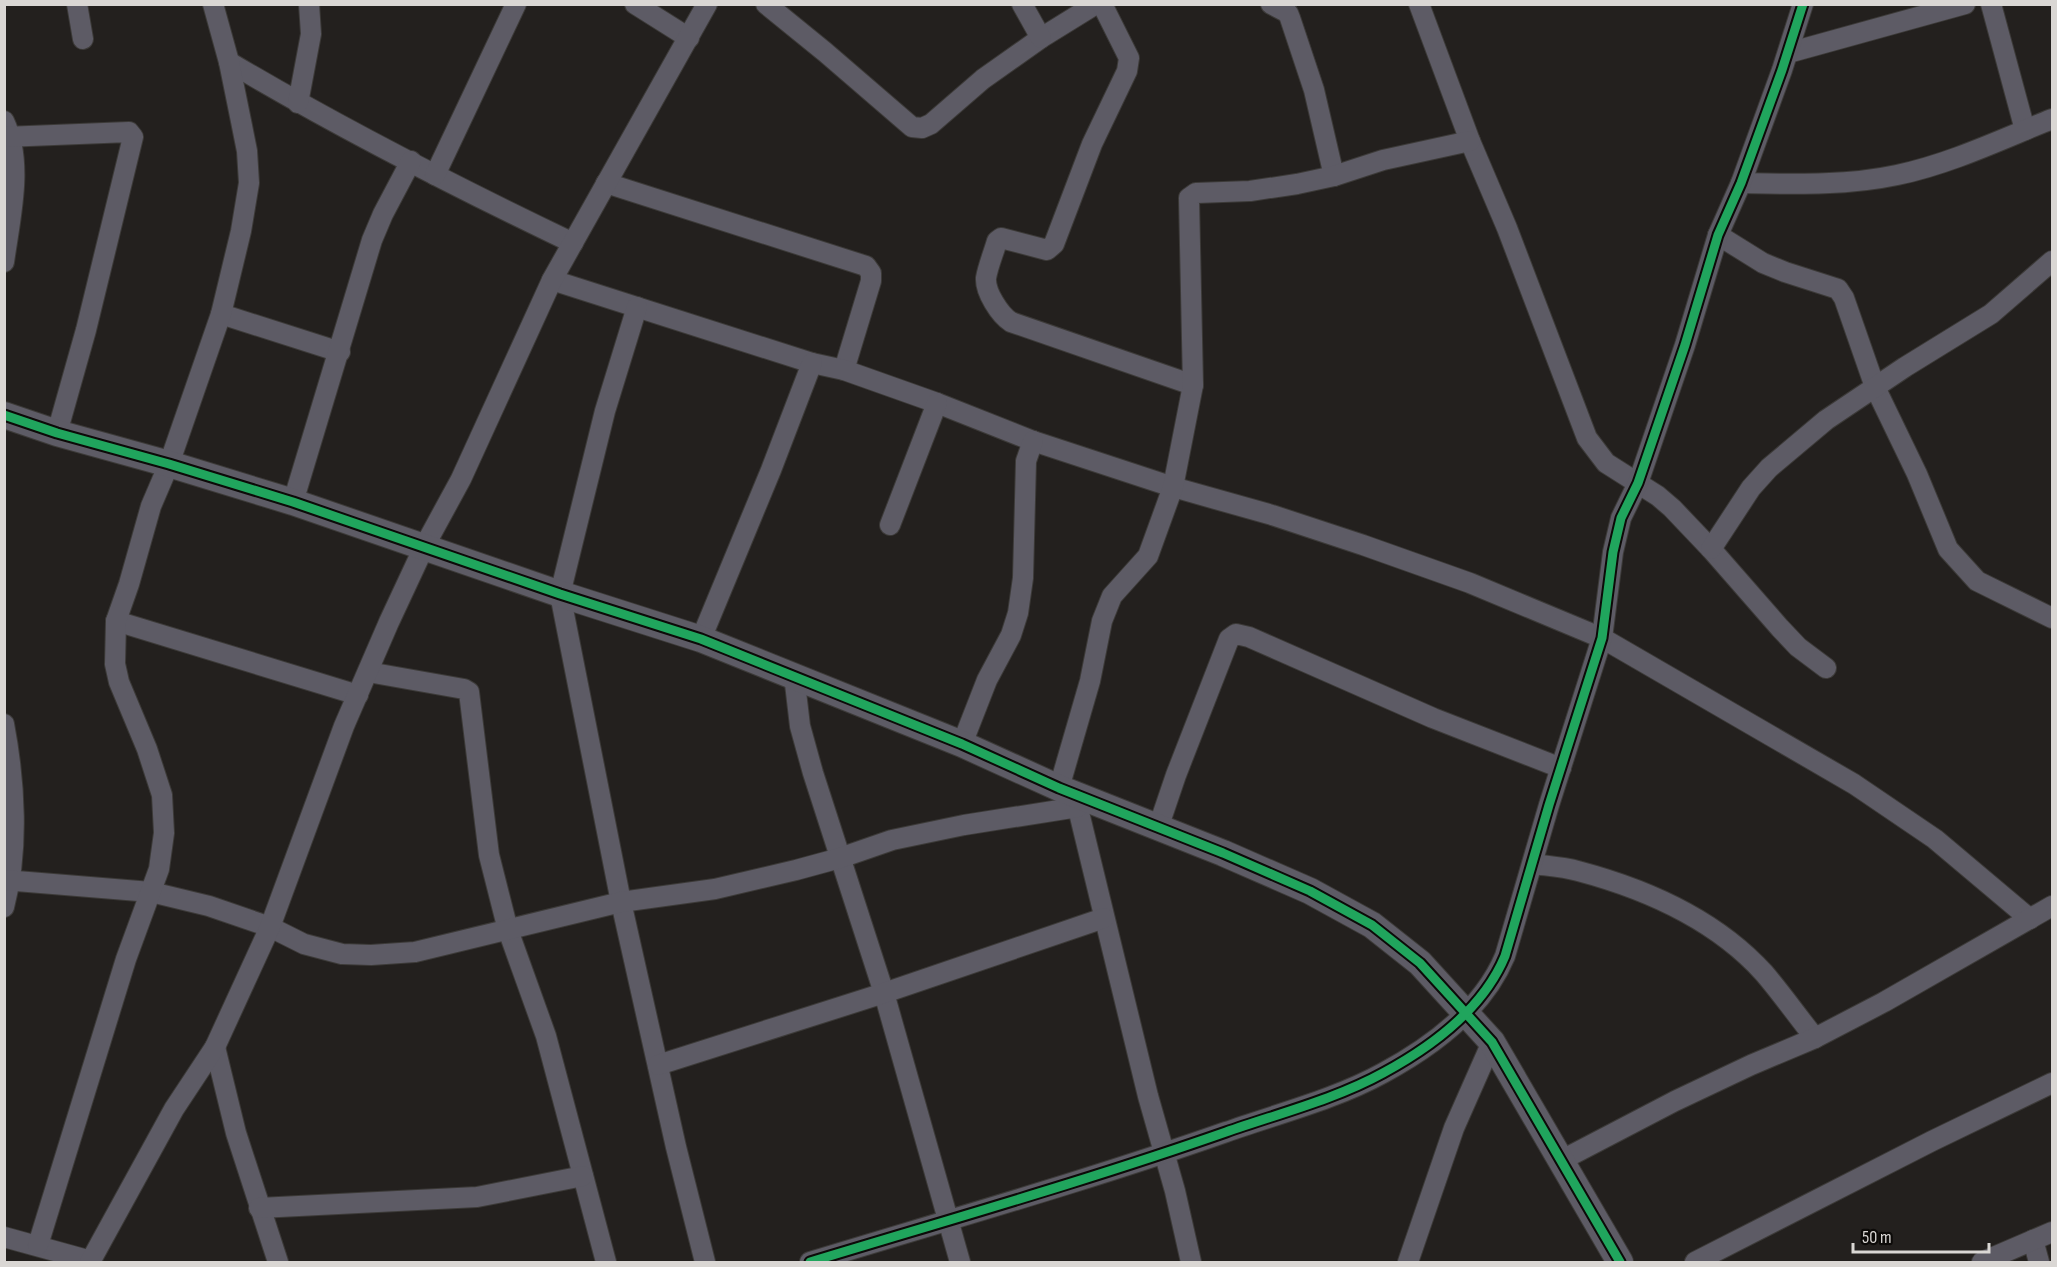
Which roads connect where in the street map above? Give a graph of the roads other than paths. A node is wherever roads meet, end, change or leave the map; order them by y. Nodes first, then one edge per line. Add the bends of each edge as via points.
1 (77, 4) edge
2 (213, 4) edge
3 (309, 4) edge
4 (516, 4) edge
5 (634, 4) edge
6 (707, 4) edge
7 (766, 4) edge
8 (1022, 4) edge
9 (1096, 4) edge
10 (1102, 4) edge
11 (1271, 4) edge
12 (1419, 4) edge
13 (1803, 4) edge
14 (1965, 4) edge
15 (1991, 4) edge
16 (688, 38) junction
17 (1041, 38) junction
18 (83, 39) dead end
19 (1788, 53) junction
20 (229, 62) junction
21 (298, 103) junction
22 (2052, 119) edge
23 (2025, 130) junction
24 (7, 131) edge
25 (1470, 141) junction
26 (411, 161) junction
27 (435, 175) junction
28 (1334, 176) junction
29 (606, 183) junction
30 (1741, 183) junction
31 (1718, 235) junction
32 (573, 243) junction
33 (2052, 261) edge
34 (4, 262) edge
35 (552, 280) junction
36 (637, 307) junction
37 (221, 314) junction
38 (340, 352) junction
39 (812, 363) junction
40 (844, 370) junction
41 (1193, 385) junction
42 (1875, 387) junction
43 (937, 403) junction
44 (4, 415) edge
45 (57, 433) junction
46 (1034, 441) junction
47 (169, 464) junction
48 (1638, 483) junction
49 (1173, 488) junction
50 (293, 502) junction
51 (890, 525) dead end
52 (424, 547) junction
53 (1711, 549) junction
54 (560, 594) junction
55 (2052, 618) edge
56 (116, 621) junction
57 (1602, 638) junction
58 (701, 639) junction
59 (1826, 668) dead end
60 (368, 672) junction
61 (794, 675) junction
62 (358, 695) junction
63 (4, 724) edge
64 (962, 744) junction
65 (1561, 768) junction
66 (1070, 796) junction
67 (1158, 828) junction
68 (840, 858) junction
69 (1533, 864) junction
70 (8, 881) edge
71 (151, 892) junction
72 (621, 902) junction
73 (2052, 906) edge
74 (4, 907) edge
75 (1104, 918) junction
76 (2030, 919) junction
77 (270, 927) junction
78 (508, 930) junction
79 (884, 993) junction
80 (1466, 1013) junction
81 (1815, 1038) junction
82 (1492, 1042) junction
83 (215, 1047) junction
84 (658, 1065) junction
85 (2052, 1083) edge
86 (1164, 1154) junction
87 (1560, 1161) junction
88 (583, 1176) junction
89 (259, 1208) junction
90 (947, 1220) junction
91 (2052, 1232) edge
92 (4, 1237) edge
93 (2033, 1240) junction
94 (38, 1245) junction
95 (91, 1262) edge
96 (278, 1263) edge
97 (606, 1263) edge
98 (705, 1263) edge
99 (810, 1263) edge
100 (960, 1263) edge
101 (1191, 1263) edge
102 (1408, 1263) edge
103 (1620, 1263) edge
104 (1695, 1263) edge
105 (1982, 1263) edge
106 (2039, 1263) edge

1 - 18 street
2 - 20 street
3 - 21 street via 312,34
4 - 27 street
5 - 16 street
6 - 16 street
7 - 17 street via 912,126 922,128
8 - 17 street
9 - 17 street
10 - 41 street via 1129,58 1127,71 1092,144 1054,243 1047,250 1000,238 986,280 996,306 1011,322
11 - 28 street via 1290,18 1314,90
12 - 25 street
13 - 19 street
14 - 19 street
15 - 23 street
16 - 29 street
19 - 30 street
20 - 21 street
20 - 37 street via 247,151 249,183
21 - 26 street
22 - 23 street
23 - 30 street via 1947,161 1898,175 1850,182
24 - 34 street via 14,164
24 - 45 street via 129,132 133,137
25 - 28 street via 1383,160
25 - 48 street via 1587,438 1606,463
26 - 27 street
26 - 38 street via 372,240
27 - 32 street
28 - 41 street via 1250,191 1196,193 1189,198
29 - 32 street
29 - 40 street via 866,266 871,281
30 - 31 street
31 - 42 street via 1763,263 1838,289
31 - 48 street
32 - 35 street
33 - 42 street via 1991,314
35 - 36 street
35 - 52 street via 461,479
36 - 39 street
36 - 54 street via 605,411
37 - 38 street
37 - 47 street
38 - 50 street
39 - 40 street
39 - 58 street
40 - 43 street
41 - 49 street
42 - 53 street via 1826,420 1769,468
42 - 55 street via 1948,549 1977,581
43 - 46 street
43 - 51 street
44 - 45 street
45 - 47 street
46 - 49 street
46 - 64 street via 1026,461 1023,578 1018,613
47 - 50 street
47 - 56 street via 151,507
48 - 53 street via 1672,508
48 - 57 street via 1621,518 1613,552
49 - 57 street via 1363,545 1470,583
49 - 66 street via 1148,556 1113,596 1102,621
50 - 52 street
52 - 54 street
52 - 60 street
53 - 59 street via 1798,647
54 - 58 street
54 - 72 street
56 - 62 street
56 - 71 street via 119,682 162,795 164,833
57 - 65 street
57 - 76 street via 1854,784 1935,840
58 - 61 street
60 - 62 street
60 - 78 street via 469,692 489,855
61 - 64 street
61 - 68 street via 800,726
62 - 77 street
63 - 70 street via 12,764
64 - 66 street
65 - 67 street via 1236,634 1229,639
65 - 69 street
66 - 67 street
66 - 68 street via 964,825 902,837
66 - 75 street
67 - 80 street via 1311,891 1372,925 1420,963
68 - 72 street via 715,889
68 - 79 street
69 - 80 street via 1497,975
69 - 81 street via 1576,870 1616,883 1663,900 1700,921 1764,973
70 - 71 street
70 - 74 street
71 - 77 street
71 - 94 street via 126,958
72 - 78 street
72 - 84 street
73 - 76 street
75 - 79 street
75 - 86 street
76 - 81 street
77 - 78 street via 304,944 342,954 371,955 415,952
77 - 83 street
78 - 88 street via 546,1036
79 - 84 street
79 - 90 street
80 - 82 street
80 - 86 street via 1431,1043 1383,1073 1346,1090
81 - 87 street via 1675,1101
82 - 87 street
82 - 102 street via 1454,1128
83 - 89 street
83 - 95 street via 174,1109
84 - 98 street
85 - 104 street
86 - 90 street
86 - 101 street
87 - 103 street
88 - 89 street via 477,1197
88 - 97 street
89 - 96 street
90 - 99 street
90 - 100 street
91 - 93 street
92 - 94 street
93 - 105 street
93 - 106 street
94 - 95 street

